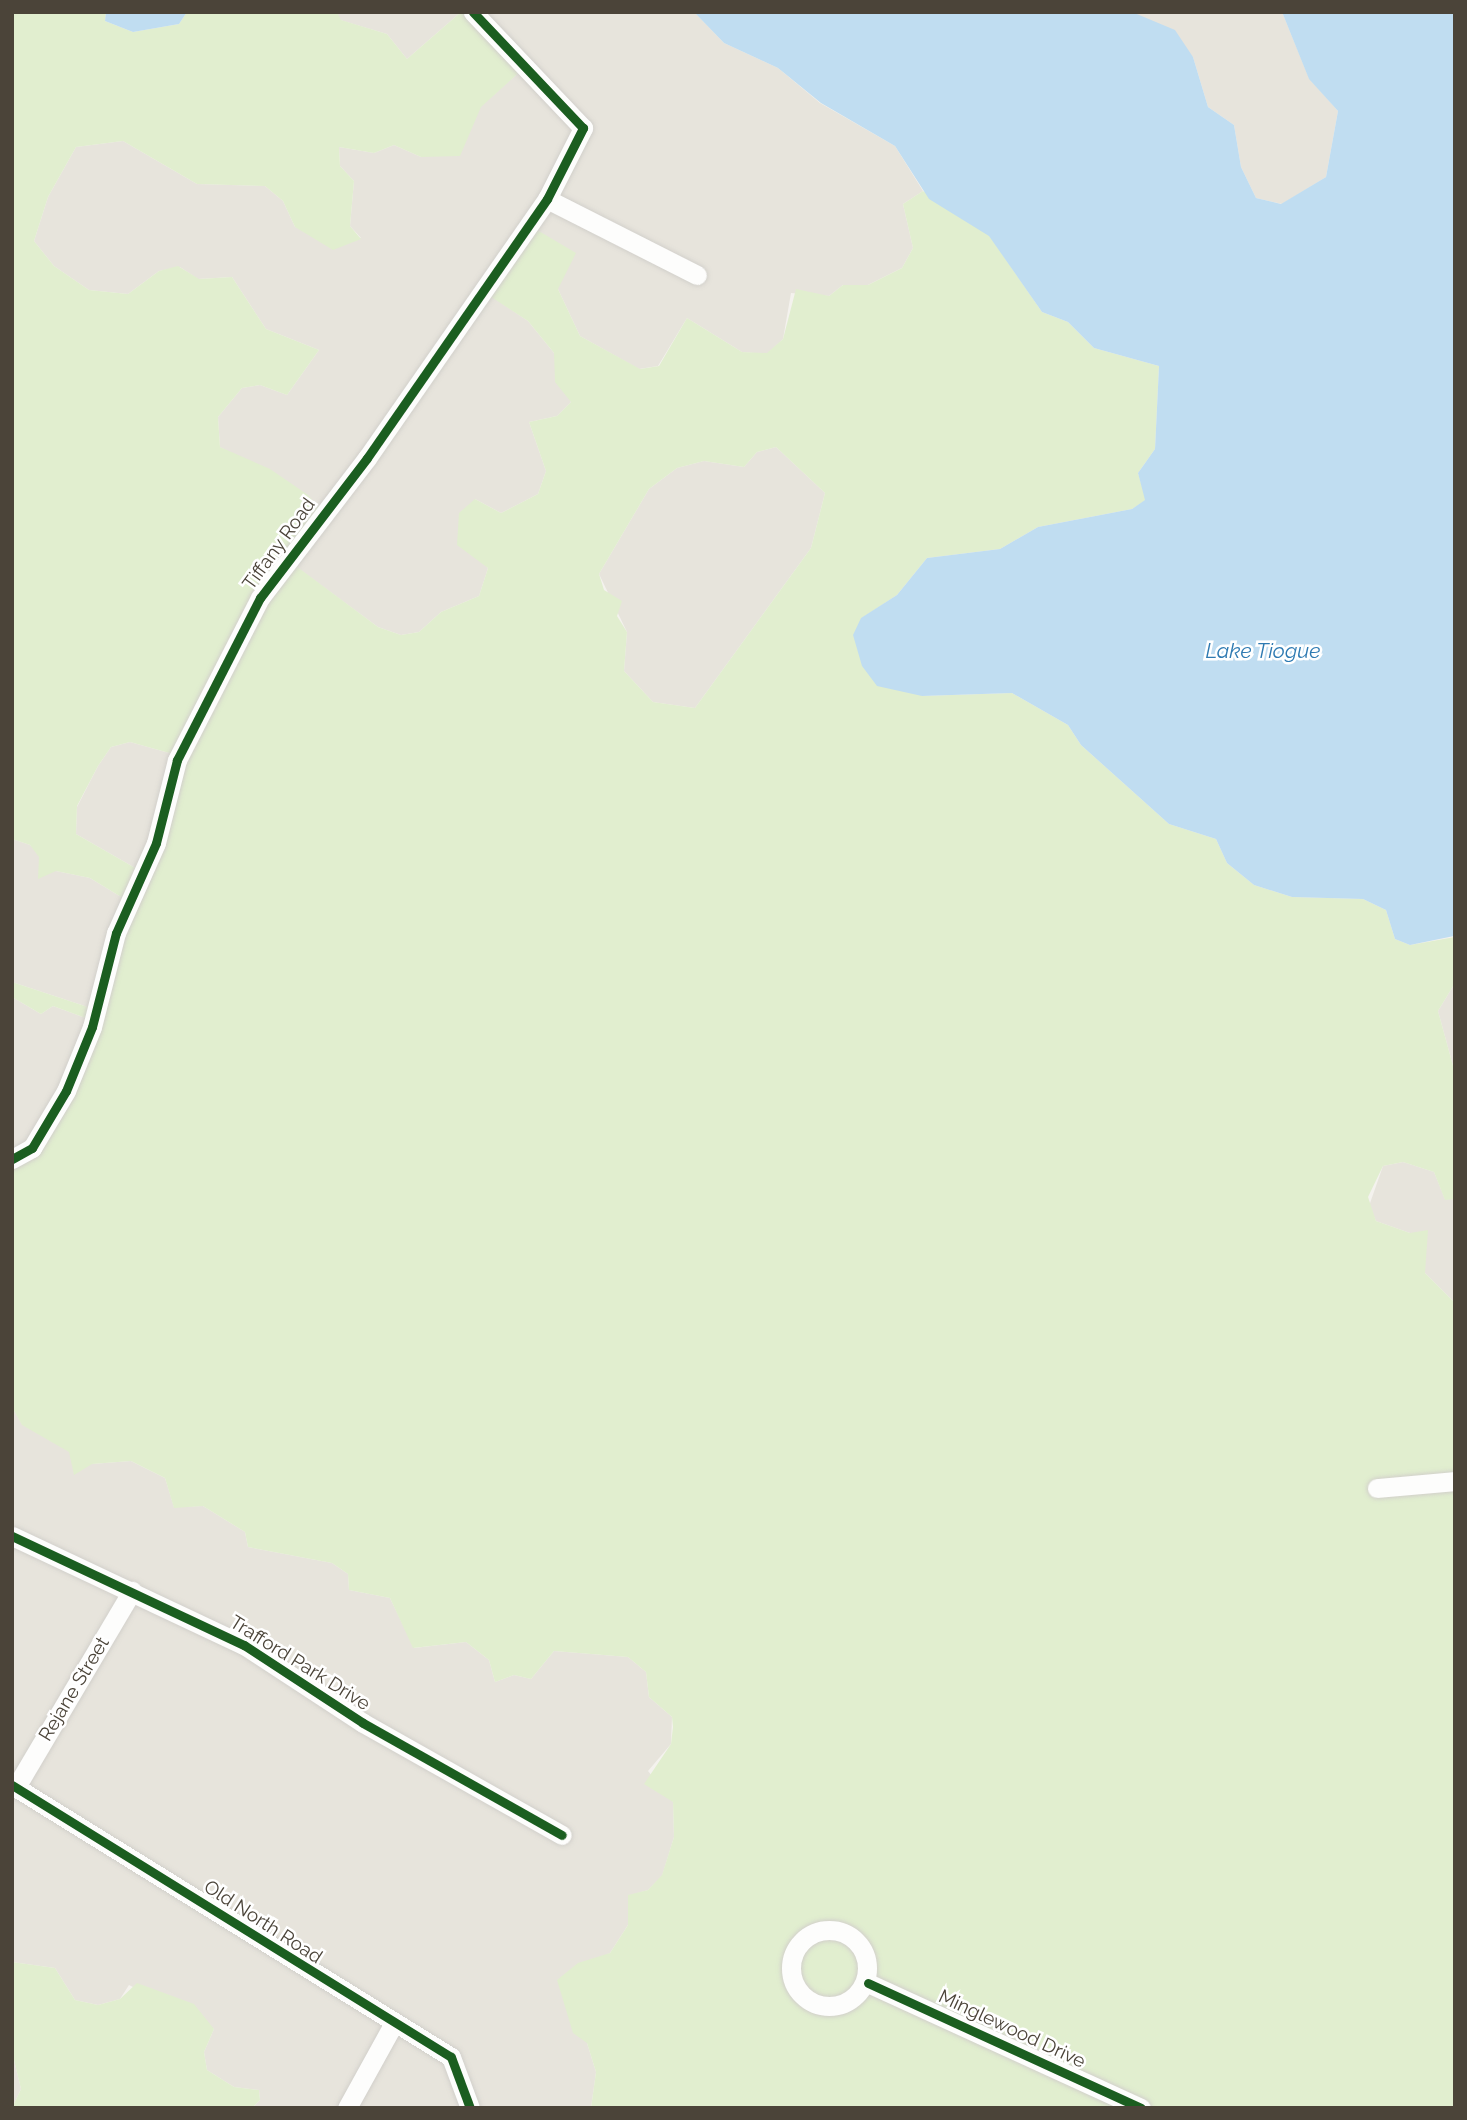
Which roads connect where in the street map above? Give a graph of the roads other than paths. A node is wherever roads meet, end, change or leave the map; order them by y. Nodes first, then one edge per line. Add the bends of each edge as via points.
1 (473, 12) edge
2 (547, 199) junction
3 (697, 275) dead end
4 (12, 1159) edge
5 (1455, 1480) edge
6 (1377, 1488) dead end
7 (12, 1536) edge
8 (132, 1591) junction
9 (14, 1786) edge
10 (562, 1835) dead end
11 (867, 1983) junction
12 (394, 2023) junction
13 (347, 2108) edge
14 (470, 2108) edge
15 (1142, 2108) edge

1 - 2 street, Tiffany Road via 583,128
2 - 3 street
2 - 4 street, Tiffany Road via 366,458 260,598 177,760 156,843 116,933 92,1027 66,1091 32,1148
5 - 6 street
7 - 8 street, Trafford Park Drive
8 - 9 street, Rejane Street
8 - 10 street, Trafford Park Drive via 244,1645 363,1723
9 - 12 street, Old North Road
11 - 11 street via 855,1998 830,2007 806,2001 792,1979 792,1955 806,1934 831,1930 856,1939 867,1962
11 - 15 street, Minglewood Drive
12 - 13 street
12 - 14 street, Old North Road via 451,2057

